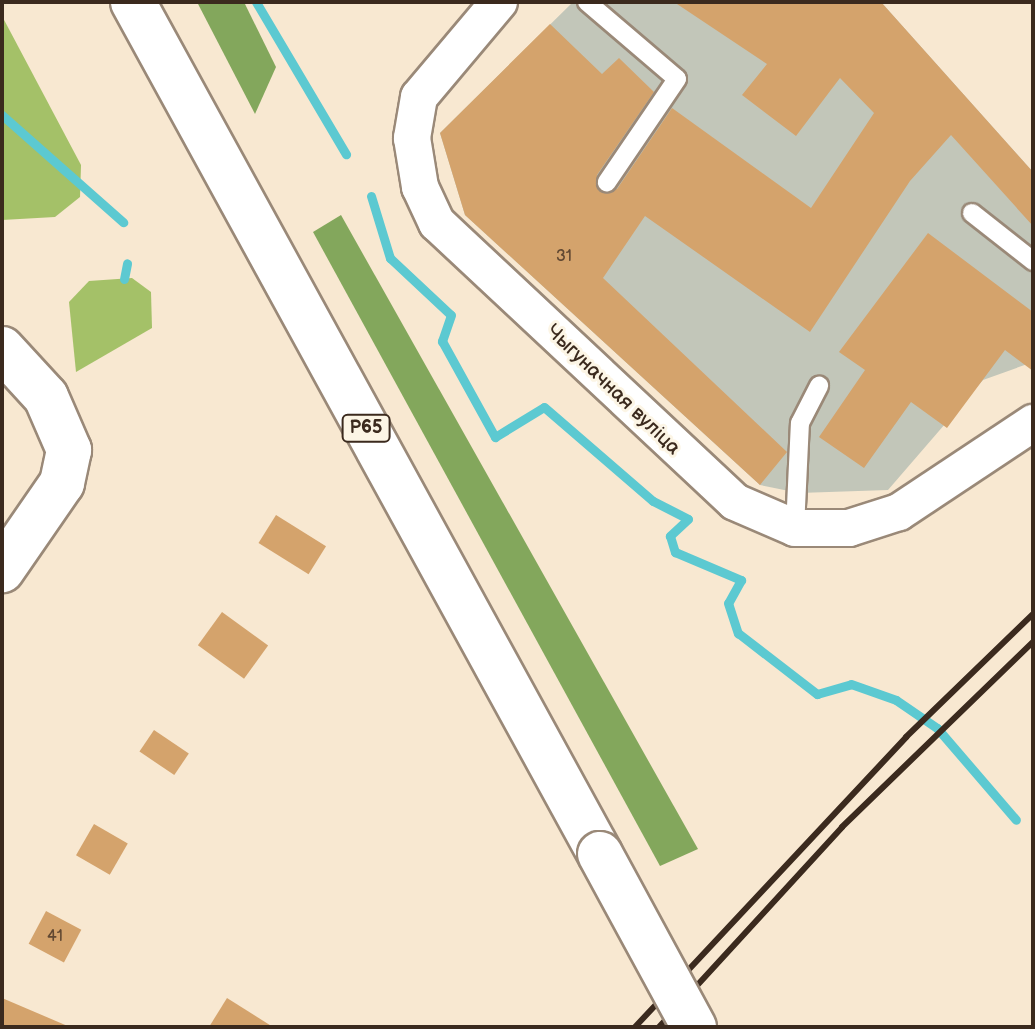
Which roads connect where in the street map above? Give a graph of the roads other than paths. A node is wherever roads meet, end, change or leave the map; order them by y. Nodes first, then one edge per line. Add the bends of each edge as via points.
1 (133, 2) edge
2 (499, 2) edge
3 (587, 2) edge
4 (607, 182) dead end
5 (972, 213) dead end
6 (1033, 261) edge
7 (2, 349) edge
8 (819, 386) dead end
9 (1033, 423) edge
10 (795, 528) junction
11 (2, 570) edge
12 (694, 1027) edge

1 - 12 main road, Р65, bridge
2 - 10 street, Чыгуначная вуліца via 419,97 412,117 420,187 437,223 735,502
3 - 4 lane via 677,79
5 - 6 lane
7 - 11 main road via 46,397 69,450 62,483
8 - 10 lane via 800,423
9 - 10 street, Чыгуначная вуліца via 899,512 849,528

